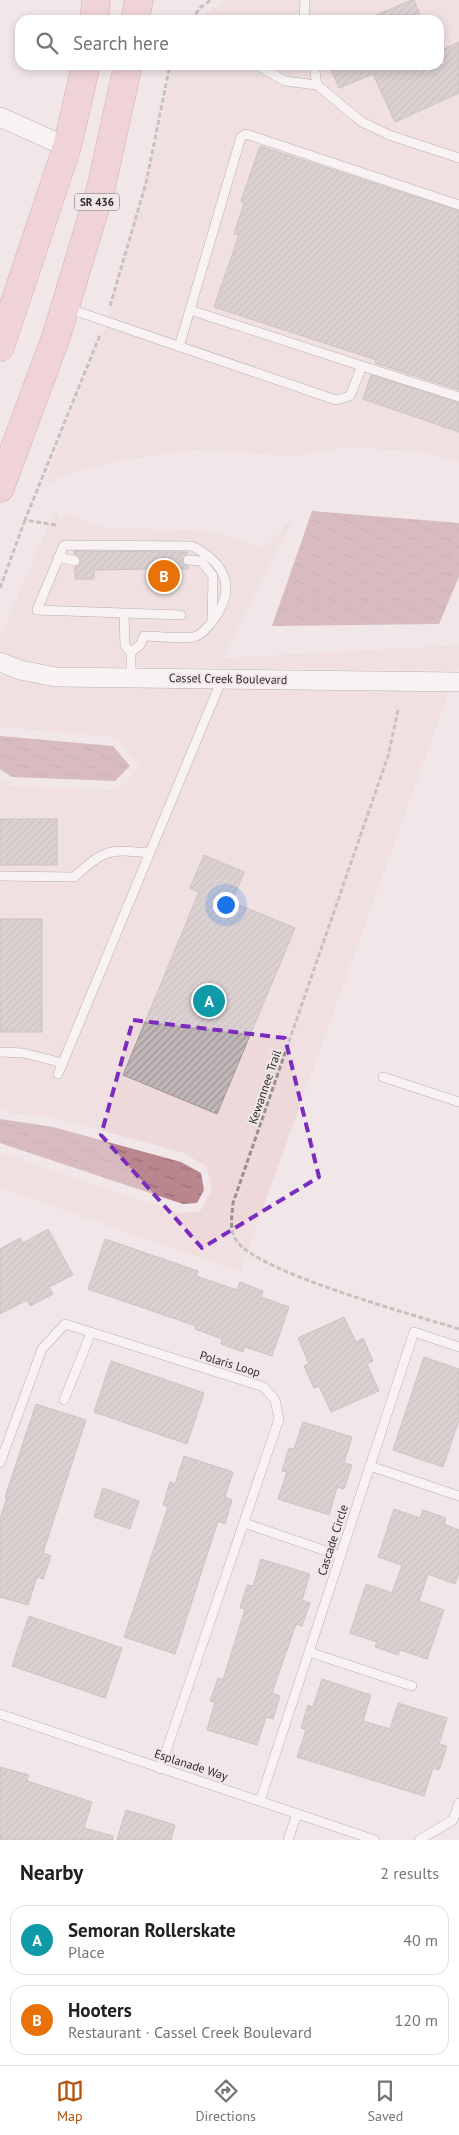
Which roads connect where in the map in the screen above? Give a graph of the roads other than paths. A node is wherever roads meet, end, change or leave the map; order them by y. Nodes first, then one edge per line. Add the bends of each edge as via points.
1 (96, 0) edge
2 (139, 0) edge
3 (305, 0) edge
4 (94, 15) edge
5 (136, 15) edge
6 (302, 15) edge
7 (85, 70) edge
8 (127, 70) edge
9 (266, 70) edge
10 (314, 70) edge
11 (316, 85) junction
12 (0, 117) edge
13 (67, 147) junction
14 (459, 158) edge
15 (459, 204) edge
16 (65, 308) junction
17 (190, 310) junction
18 (0, 346) edge
19 (179, 347) junction
20 (362, 366) junction
21 (459, 397) edge
22 (0, 488) edge
23 (58, 557) junction
24 (188, 560) dead end
25 (75, 561) dead end
26 (124, 614) junction
27 (181, 615) dead end
28 (212, 622) junction
29 (131, 652) junction
30 (0, 662) edge
31 (131, 678) junction
32 (222, 679) junction
33 (459, 682) edge
34 (149, 853) junction
35 (0, 876) edge
36 (0, 1052) edge
37 (63, 1063) junction
38 (58, 1074) dead end
39 (383, 1076) dead end
40 (459, 1102) edge
41 (91, 1333) junction
42 (459, 1347) edge
43 (64, 1400) dead end
44 (0, 1463) edge
45 (370, 1466) junction
46 (459, 1496) edge
47 (244, 1523) junction
48 (341, 1556) junction
49 (309, 1652) junction
50 (412, 1686) dead end
51 (0, 1714) edge
52 (160, 1769) junction
53 (260, 1801) junction
54 (459, 1803) edge
55 (296, 1814) junction
56 (288, 1840) edge
57 (375, 1840) edge
58 (420, 1840) edge

1 - 4 main road
2 - 5 main road
3 - 6 lane
7 - 13 main road
8 - 16 main road, SR 436 via 101,188
9 - 11 lane via 285,81
10 - 11 lane
11 - 14 lane via 362,122 388,135
12 - 13 street
13 - 18 main road
15 - 17 lane via 246,134 241,137
16 - 19 lane
16 - 22 main road, SR 436
17 - 19 lane
17 - 20 lane
19 - 20 lane via 336,400 350,396
20 - 21 lane
23 - 25 lane
23 - 26 lane via 37,610
23 - 28 lane via 64,545 192,546 208,554 222,570 226,586 223,605
24 - 28 lane via 201,561 213,576
26 - 27 lane
26 - 29 lane via 125,646
28 - 29 lane via 194,637 144,636 140,645
29 - 31 lane
30 - 31 street, Cassel Creek Boulevard via 20,670 56,677
31 - 32 street, Cassel Creek Boulevard
32 - 33 street, Cassel Creek Boulevard
32 - 34 lane
34 - 35 lane via 116,850 97,857 74,877
34 - 37 lane
36 - 37 lane via 23,1053
37 - 38 lane
39 - 40 lane
41 - 43 lane
41 - 44 lane, Polaris Loop via 65,1324 42,1349
41 - 47 lane, Polaris Loop via 264,1387 270,1394 279,1419
42 - 45 lane, Cascade Circle via 414,1332
45 - 46 lane
45 - 48 lane, Cascade Circle
47 - 48 lane
47 - 52 lane, Polaris Loop
48 - 49 lane, Cascade Circle
49 - 50 lane
49 - 53 lane, Cascade Circle
51 - 52 lane, Esplanade Way
52 - 53 lane, Esplanade Way
53 - 55 lane, Esplanade Way
54 - 58 lane via 453,1820
55 - 56 lane
55 - 57 lane, Esplanade Way

